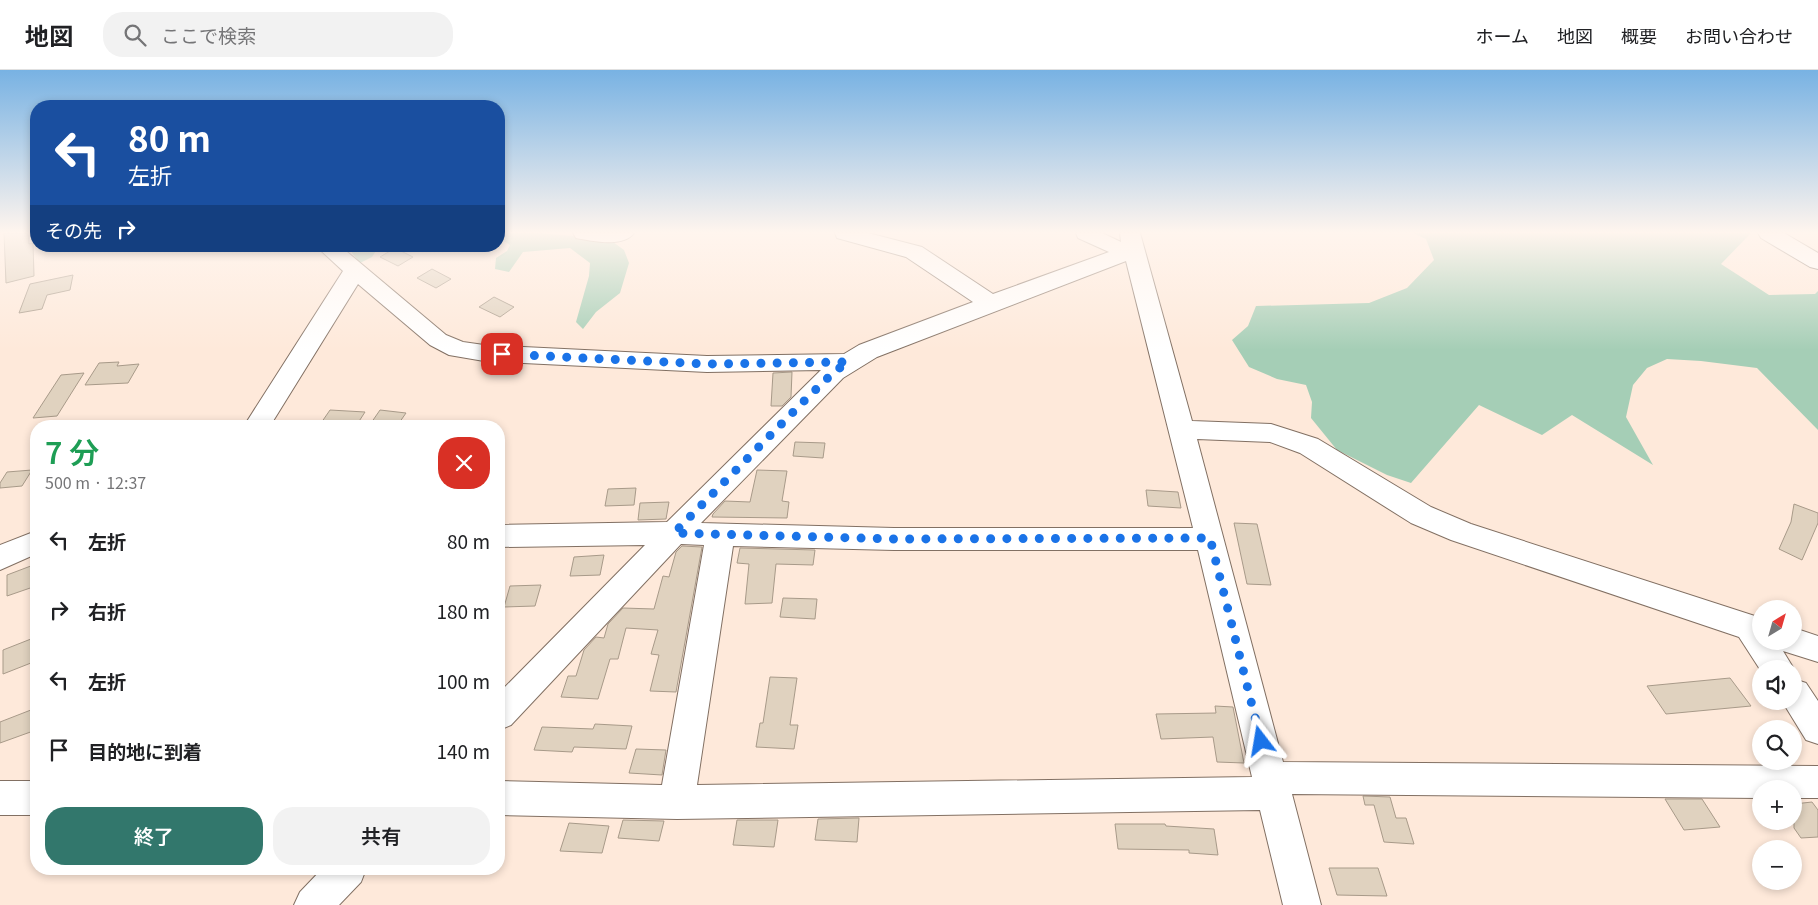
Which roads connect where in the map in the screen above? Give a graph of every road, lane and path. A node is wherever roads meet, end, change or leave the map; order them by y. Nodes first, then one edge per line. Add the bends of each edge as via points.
1 (354, 272) edge
2 (357, 272) edge
3 (944, 272) edge
4 (1063, 272) edge
5 (1140, 272) edge
6 (991, 303) junction
7 (848, 362) junction
8 (261, 420) edge
9 (1181, 429) junction
10 (674, 533) junction
11 (720, 534) junction
12 (505, 536) edge
13 (1210, 538) junction
14 (30, 545) edge
15 (0, 558) edge
16 (1752, 629) edge
17 (1802, 644) edge
18 (1818, 649) edge
19 (1802, 705) edge
20 (505, 709) edge
21 (1818, 729) edge
22 (1818, 782) edge
23 (1272, 786) junction
24 (0, 798) edge
25 (30, 798) edge
26 (505, 798) edge
27 (677, 802) junction
28 (342, 875) edge
29 (313, 905) edge
30 (1302, 905) edge

1 - 8 street
2 - 7 street via 438,340 458,349 707,364
3 - 6 street
4 - 6 street
5 - 9 street
6 - 7 street via 868,351
7 - 10 street via 834,372
9 - 13 street
9 - 16 street via 1271,433 1309,446 1421,515 1460,532
10 - 11 street
10 - 12 street
10 - 20 street
11 - 13 street via 894,539
11 - 27 street
13 - 23 street
14 - 15 street
17 - 18 street
19 - 21 street
22 - 23 street
23 - 27 street
23 - 30 street
24 - 25 street
26 - 27 street
28 - 29 street

